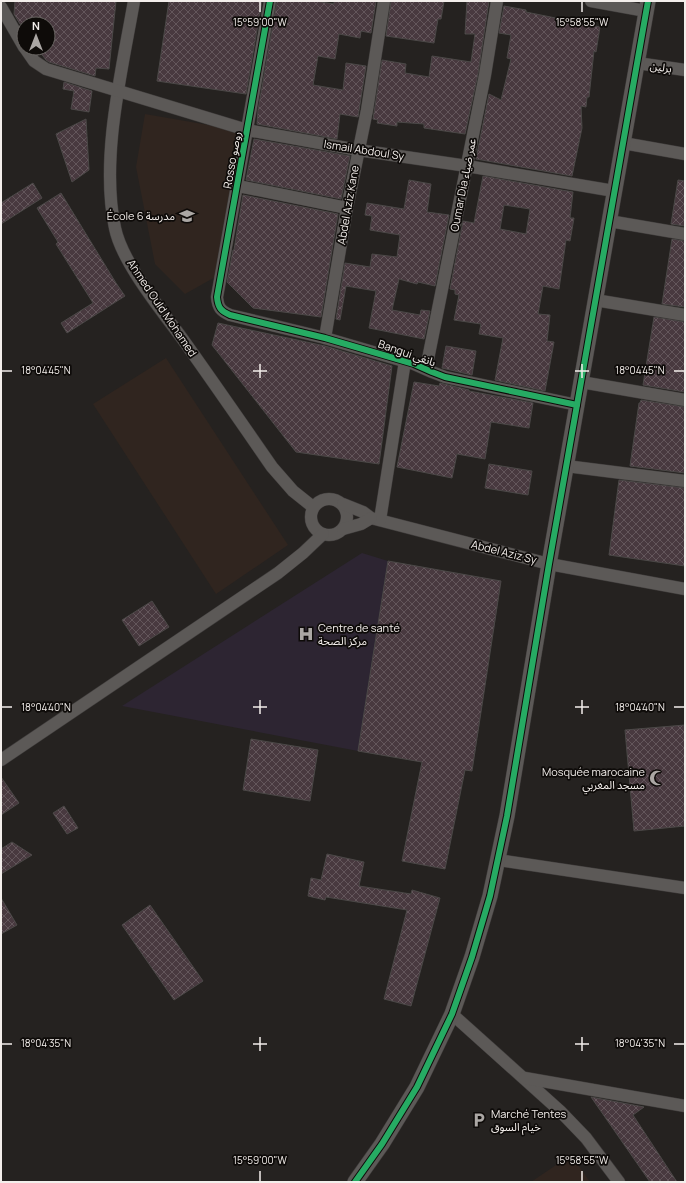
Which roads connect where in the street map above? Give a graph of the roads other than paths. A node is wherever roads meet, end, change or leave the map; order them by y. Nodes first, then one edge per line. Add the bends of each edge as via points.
1 (134, 1) edge
2 (270, 1) edge
3 (384, 1) edge
4 (497, 1) edge
5 (591, 1) edge
6 (647, 6) edge
7 (1, 7) edge
8 (16, 33) edge
9 (30, 56) edge
10 (637, 63) junction
11 (685, 70) edge
12 (119, 90) junction
13 (247, 130) junction
14 (623, 143) junction
15 (358, 150) junction
16 (685, 154) edge
17 (467, 166) junction
18 (238, 186) junction
19 (614, 191) junction
20 (347, 208) junction
21 (609, 221) junction
22 (685, 234) edge
23 (595, 300) junction
24 (230, 315) joint
25 (685, 315) edge
26 (325, 338) junction
27 (405, 361) junction
28 (426, 369) junction
29 (581, 382) junction
30 (685, 400) edge
31 (577, 405) junction
32 (566, 466) junction
33 (685, 481) edge
34 (343, 504) junction
35 (313, 507) junction
36 (376, 519) junction
37 (343, 529) junction
38 (323, 534) junction
39 (549, 564) junction
40 (685, 589) edge
41 (1, 760) edge
42 (498, 860) junction
43 (685, 888) edge
44 (452, 1014) junction
45 (525, 1078) junction
46 (685, 1106) edge
47 (355, 1182) edge
48 (619, 1182) edge

1 - 12 street, Ahmed Ould Mohamed
2 - 13 street, Rosso روصو
3 - 15 street, Abdel Aziz Kane
4 - 17 street, Oumar Dia عمر ضياء
5 - 6 street
6 - 10 street
7 - 8 street, Ismail Abdoul Sy
9 - 12 street, Ismail Abdoul Sy via 46,69
10 - 11 street, برلين
10 - 14 street
12 - 13 street, Ismail Abdoul Sy
12 - 35 street, Ahmed Ould Mohamed via 113,129 111,181 114,223 120,243 153,298 272,467 293,491
13 - 15 street, Ismail Abdoul Sy
13 - 18 street, Rosso روصو
14 - 16 street
14 - 19 street
15 - 17 street, Ismail Abdoul Sy
15 - 20 street, Abdel Aziz Kane
17 - 19 street, Ismail Abdoul Sy
17 - 28 street, Oumar Dia عمر ضياء
18 - 20 street
18 - 24 street, Rosso روصو via 217,297 220,310
19 - 21 street
20 - 26 street, Abdel Aziz Kane
21 - 22 street
21 - 23 street
23 - 25 street
23 - 29 street
24 - 26 street, Bangui بانغي
26 - 27 street, Bangui بانغي
27 - 28 street, Bangui بانغي
27 - 36 street
28 - 31 street, Bangui بانغي via 445,376
29 - 30 street
29 - 31 street
31 - 32 street
32 - 33 street
32 - 39 street
34 - 35 street via 331,498 324,499
34 - 36 street, Abdel Aziz Sy
34 - 37 street via 348,514
35 - 38 street via 313,526
36 - 37 street
36 - 39 street, Abdel Aziz Sy
37 - 38 street via 334,534
38 - 41 street via 278,573
39 - 40 street, Abdel Aziz Sy
39 - 42 street
42 - 43 street
42 - 44 street via 490,896
44 - 45 street
44 - 47 street via 417,1087
45 - 46 street
45 - 48 street via 586,1138

